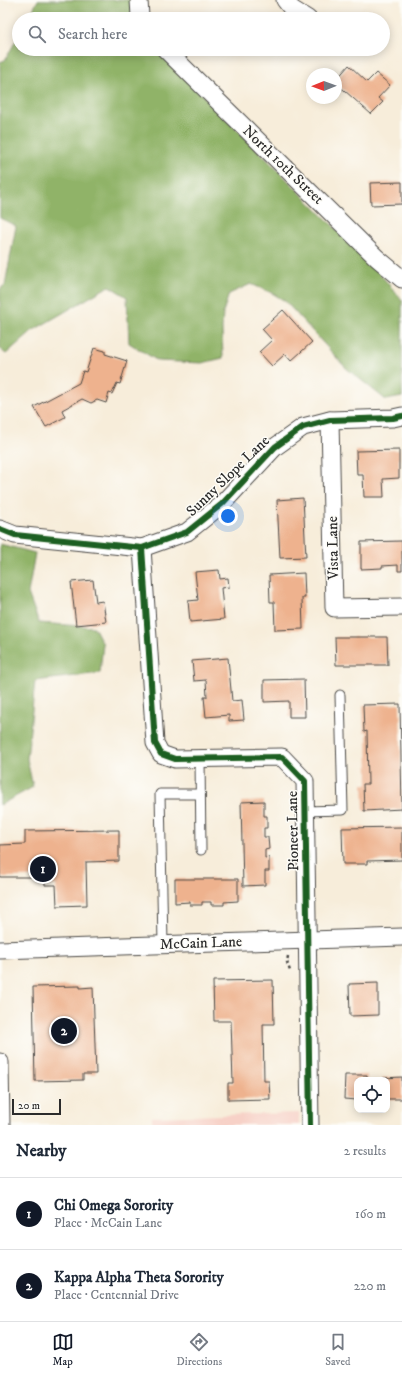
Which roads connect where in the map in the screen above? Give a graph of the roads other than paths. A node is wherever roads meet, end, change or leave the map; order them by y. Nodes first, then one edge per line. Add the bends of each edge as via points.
1 (139, 0) edge
2 (285, 0) edge
3 (140, 12) edge
4 (297, 12) edge
5 (172, 56) edge
6 (402, 279) edge
7 (402, 416) edge
8 (330, 420) junction
9 (0, 529) edge
10 (142, 548) junction
11 (402, 607) edge
12 (340, 696) dead end
13 (200, 759) junction
14 (200, 794) junction
15 (305, 811) junction
16 (201, 850) dead end
17 (402, 937) edge
18 (308, 939) junction
19 (163, 944) junction
20 (0, 950) edge
21 (0, 1062) edge
22 (1, 1125) edge
23 (310, 1125) edge

1 - 3 street
2 - 4 street
5 - 6 street, North 10th Street via 377,258
7 - 8 street, Sunny Slope Lane
8 - 10 street, Sunny Slope Lane via 303,427 275,447 222,504 187,532
8 - 11 street, Vista Lane via 334,608
9 - 10 street, Sunny Slope Lane via 15,535
10 - 13 street, Pioneer Lane via 155,743 161,754 175,759
12 - 15 lane via 344,810
13 - 14 lane
13 - 15 street, Pioneer Lane via 282,756 304,781
14 - 16 lane
14 - 19 lane via 160,794
15 - 18 street, Pioneer Lane
17 - 18 street, McCain Lane
18 - 19 street, McCain Lane
18 - 23 street, Pioneer Lane
19 - 20 street, McCain Lane
21 - 22 street

